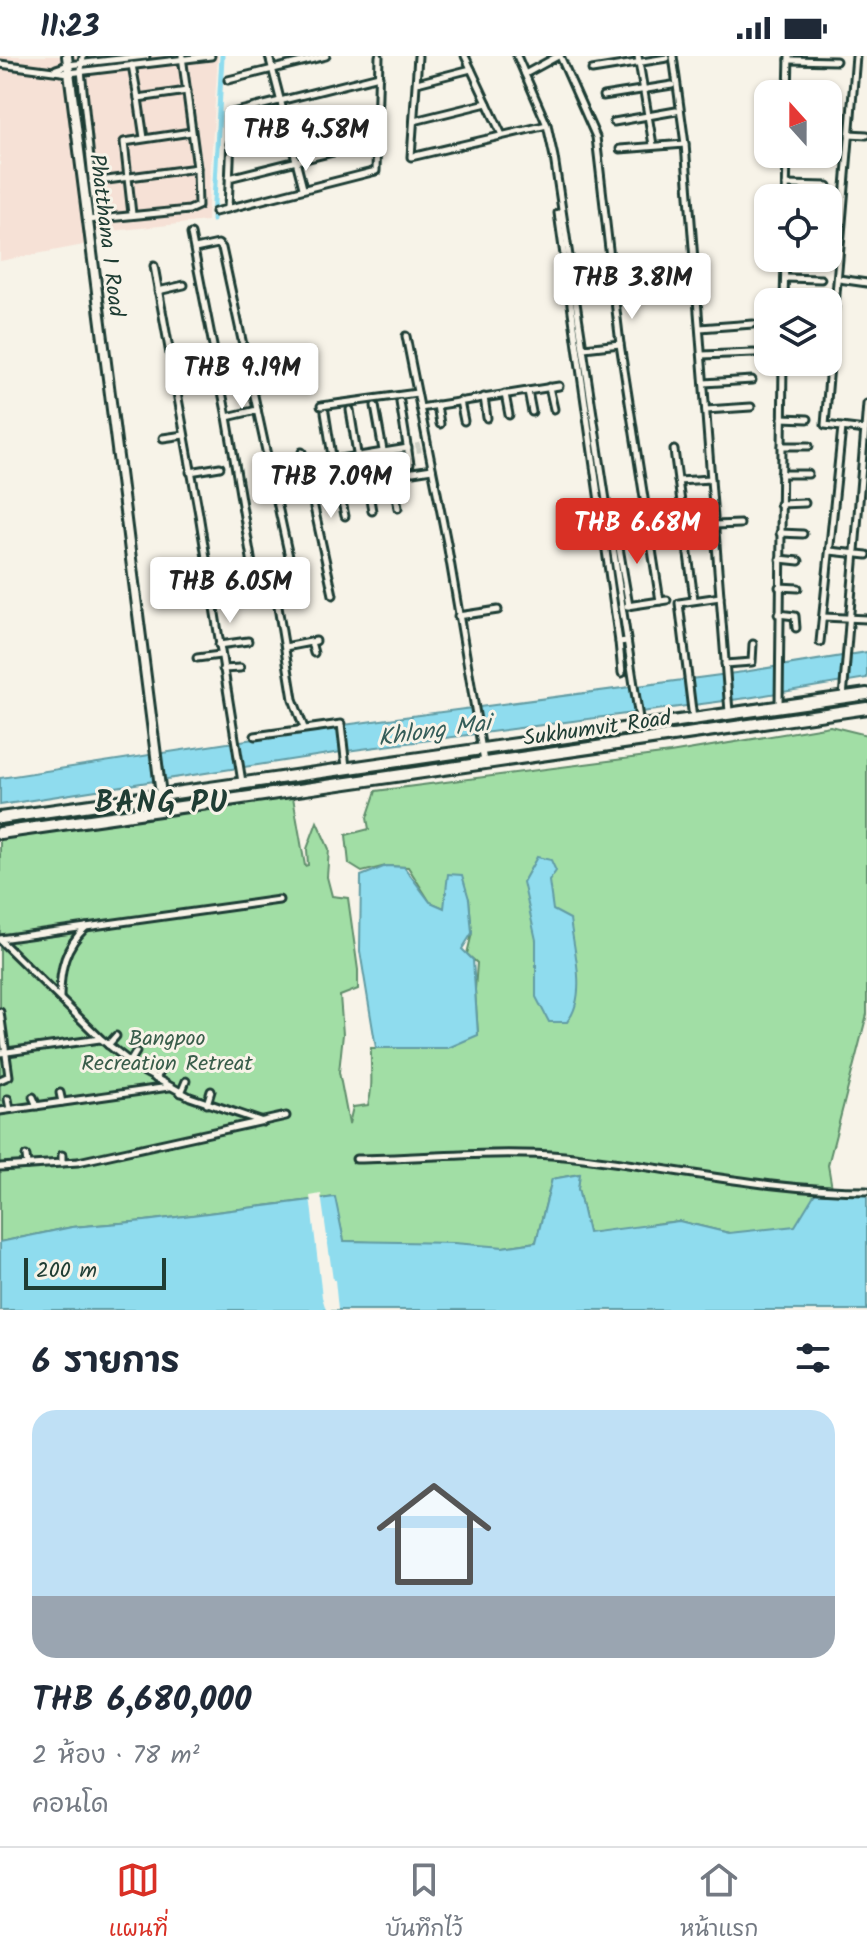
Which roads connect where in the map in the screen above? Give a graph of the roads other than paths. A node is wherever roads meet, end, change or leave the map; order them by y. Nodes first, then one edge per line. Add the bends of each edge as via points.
1 (146, 56) edge
2 (211, 56) edge
3 (269, 56) edge
4 (326, 56) edge
5 (379, 56) edge
6 (418, 56) edge
7 (465, 56) edge
8 (517, 56) edge
9 (559, 56) edge
10 (856, 56) edge
11 (670, 57) edge
12 (181, 58) edge
13 (789, 58) edge
14 (638, 59) edge
15 (836, 61) dead end
16 (82, 63) edge
17 (0, 64) edge
18 (68, 65) edge
19 (132, 65) junction
20 (273, 69) junction
21 (471, 69) junction
22 (592, 70) dead end
23 (527, 73) junction
24 (379, 76) junction
25 (228, 80) dead end
26 (788, 80) edge
27 (417, 83) junction
28 (672, 85) dead end
29 (643, 89) junction
30 (187, 91) junction
31 (603, 96) dead end
32 (138, 98) junction
33 (281, 99) junction
34 (487, 103) junction
35 (378, 108) junction
36 (676, 111) dead end
37 (648, 116) junction
38 (414, 121) junction
39 (614, 122) dead end
40 (547, 125) junction
41 (289, 128) junction
42 (191, 132) junction
43 (849, 134) junction
44 (502, 135) junction
45 (867, 135) edge
46 (144, 138) junction
47 (377, 141) junction
48 (230, 144) junction
49 (685, 144) junction
50 (653, 145) junction
51 (620, 149) dead end
52 (297, 160) junction
53 (197, 168) junction
54 (127, 177) junction
55 (229, 178) junction
56 (92, 182) junction
57 (303, 188) junction
58 (228, 209) junction
59 (215, 212) dead end
60 (558, 213) dead end
61 (132, 214) junction
62 (92, 219) junction
63 (563, 225) junction
64 (191, 234) dead end
65 (195, 249) junction
66 (154, 266) dead end
67 (785, 272) edge
68 (785, 278) junction
69 (821, 279) dead end
70 (839, 279) junction
71 (867, 283) edge
72 (184, 285) dead end
73 (785, 288) edge
74 (158, 291) junction
75 (576, 314) junction
76 (753, 324) dead end
77 (700, 328) junction
78 (406, 336) dead end
79 (620, 344) junction
80 (586, 348) junction
81 (754, 353) dead end
82 (702, 355) junction
83 (783, 376) edge
84 (752, 380) dead end
85 (704, 383) junction
86 (559, 386) dead end
87 (549, 387) junction
88 (528, 391) junction
89 (417, 393) junction
90 (505, 394) junction
91 (484, 397) junction
92 (460, 401) junction
93 (400, 402) dead end
94 (588, 404) junction
95 (867, 404) edge
96 (437, 405) junction
97 (375, 406) dead end
98 (751, 407) dead end
99 (420, 408) junction
100 (554, 409) dead end
101 (257, 410) junction
102 (350, 410) dead end
103 (706, 410) junction
104 (532, 412) dead end
105 (509, 415) dead end
106 (227, 417) junction
107 (487, 418) dead end
108 (782, 418) junction
109 (808, 419) dead end
110 (464, 421) dead end
111 (440, 424) dead end
112 (842, 428) junction
113 (865, 430) junction
114 (184, 435) junction
115 (163, 438) dead end
116 (782, 446) junction
117 (809, 446) dead end
118 (408, 450) junction
119 (674, 450) dead end
120 (302, 452) dead end
121 (383, 453) junction
122 (358, 457) junction
123 (332, 461) junction
124 (410, 464) dead end
125 (304, 465) junction
126 (220, 467) dead end
127 (386, 467) dead end
128 (432, 469) junction
129 (190, 472) junction
130 (360, 472) dead end
131 (413, 472) dead end
132 (781, 474) junction
133 (808, 474) dead end
134 (335, 475) dead end
135 (711, 479) junction
136 (678, 481) junction
137 (367, 482) junction
138 (339, 487) junction
139 (598, 490) junction
140 (605, 490) junction
141 (310, 491) junction
142 (805, 503) dead end
143 (780, 504) junction
144 (398, 508) dead end
145 (372, 511) dead end
146 (345, 516) dead end
147 (740, 524) dead end
148 (715, 525) junction
149 (647, 528) junction
150 (614, 530) junction
151 (780, 533) junction
152 (803, 534) dead end
153 (608, 542) junction
154 (830, 551) junction
155 (855, 554) junction
156 (867, 555) edge
157 (780, 559) junction
158 (799, 561) dead end
159 (274, 582) junction
160 (779, 587) junction
161 (798, 588) dead end
162 (333, 595) dead end
163 (720, 597) junction
164 (694, 599) junction
165 (667, 600) dead end
166 (660, 601) junction
167 (626, 607) junction
168 (498, 610) dead end
169 (778, 614) junction
170 (458, 616) junction
171 (823, 617) junction
172 (849, 619) junction
173 (867, 619) edge
174 (796, 628) dead end
175 (248, 641) dead end
176 (627, 641) junction
177 (619, 642) junction
178 (820, 642) dead end
179 (753, 644) dead end
180 (219, 645) junction
181 (285, 647) junction
182 (314, 653) dead end
183 (220, 655) junction
184 (197, 658) dead end
185 (725, 664) junction
186 (240, 668) dead end
187 (223, 669) junction
188 (622, 673) dead end
189 (844, 692) junction
190 (867, 694) edge
191 (779, 707) junction
192 (867, 708) edge
193 (729, 709) junction
194 (692, 715) junction
195 (639, 723) junction
196 (304, 728) junction
197 (255, 736) dead end
198 (481, 745) junction
199 (484, 763) junction
200 (346, 769) junction
201 (242, 778) junction
202 (161, 790) junction
203 (0, 818) edge
204 (0, 833) edge
205 (279, 900) dead end
206 (86, 927) junction
207 (0, 940) edge
208 (60, 998) junction
209 (0, 1012) edge
210 (1, 1030) edge
211 (116, 1036) dead end
212 (101, 1039) junction
213 (108, 1045) junction
214 (3, 1052) edge
215 (136, 1052) dead end
216 (130, 1062) junction
217 (161, 1069) dead end
218 (156, 1079) junction
219 (0, 1080) edge
220 (186, 1081) dead end
221 (169, 1087) junction
222 (211, 1091) dead end
223 (60, 1093) dead end
224 (181, 1093) junction
225 (33, 1097) dead end
226 (8, 1099) dead end
227 (62, 1102) junction
228 (207, 1104) junction
229 (37, 1106) junction
230 (23, 1108) junction
231 (10, 1109) junction
232 (0, 1111) edge
233 (25, 1115) dead end
234 (286, 1116) dead end
235 (263, 1122) junction
236 (62, 1155) dead end
237 (26, 1156) dead end
238 (356, 1159) dead end
239 (62, 1163) junction
240 (27, 1165) junction
241 (0, 1167) edge
242 (867, 1191) edge

1 - 16 street
2 - 12 street
3 - 20 street
4 - 20 street
5 - 24 street
6 - 27 street
7 - 21 street
8 - 23 street
9 - 23 street
9 - 79 street via 596,137
10 - 43 street
11 - 14 street
11 - 49 street
12 - 19 street
12 - 30 street
13 - 15 street
13 - 26 street
14 - 22 street
14 - 29 street
16 - 18 street
16 - 19 street
16 - 56 street
17 - 18 street via 55,70
18 - 62 main road, Phatthana 1 Road
19 - 32 street
20 - 25 street
20 - 33 street
21 - 27 street
21 - 34 street
23 - 40 street
24 - 33 street
24 - 35 street
27 - 38 street
28 - 29 street
29 - 31 street
29 - 37 street
30 - 32 street
30 - 42 street
32 - 46 street
33 - 41 street
33 - 48 street via 232,113
34 - 38 street
34 - 44 street
35 - 41 street
35 - 47 street
36 - 37 street
37 - 39 street
37 - 50 street
38 - 44 street via 412,157
40 - 44 street
40 - 63 street
41 - 48 street
41 - 52 street
42 - 46 street
42 - 53 street
43 - 45 street
43 - 70 street
46 - 54 street via 124,142
47 - 52 street
47 - 57 street via 376,171
48 - 55 street
49 - 50 street
49 - 77 street
50 - 51 street
52 - 55 street
52 - 57 street
53 - 54 street
53 - 61 street via 198,206
54 - 56 street
54 - 61 street
55 - 58 street
56 - 62 street
57 - 58 street
58 - 59 street
60 - 63 street
61 - 62 street
62 - 202 main road, Phatthana 1 Road
63 - 75 street
64 - 65 street
65 - 101 street via 221,245
65 - 106 street
66 - 74 street
67 - 68 street
68 - 69 street
68 - 73 street
70 - 71 street
70 - 112 street via 825,425
72 - 74 street
74 - 114 street
75 - 80 street
75 - 94 street
76 - 77 street
77 - 82 street
78 - 89 street
79 - 80 street
79 - 149 street
80 - 94 street
81 - 82 street
82 - 85 street
83 - 108 street
84 - 85 street
85 - 103 street
86 - 87 street
87 - 88 street
87 - 100 street
88 - 90 street
88 - 104 street
89 - 99 street
89 - 123 street via 323,409
90 - 91 street
90 - 105 street
91 - 92 street
91 - 107 street
92 - 96 street
92 - 110 street
93 - 118 street
94 - 139 street
94 - 140 street
95 - 113 street
96 - 99 street
96 - 111 street
97 - 121 street
98 - 103 street
99 - 128 street
101 - 106 street
101 - 159 street via 292,573
102 - 122 street
103 - 135 street
106 - 159 street via 254,576 260,584
108 - 109 street
108 - 116 street
112 - 113 street
112 - 154 street
113 - 155 street
114 - 115 street
114 - 129 street
116 - 117 street
116 - 132 street
118 - 121 street
118 - 124 street
119 - 136 street
120 - 125 street
121 - 122 street
121 - 127 street
122 - 123 street
122 - 130 street
123 - 125 street
123 - 134 street
125 - 141 street
126 - 129 street
128 - 131 street
128 - 170 street
129 - 180 street
132 - 133 street
132 - 143 street
135 - 136 street
135 - 148 street
136 - 164 street
137 - 138 street
137 - 144 street via 393,478
137 - 145 street
138 - 141 street
138 - 146 street
139 - 140 street
139 - 153 street
140 - 150 street
141 - 162 street
142 - 143 street
143 - 151 street
147 - 148 street
148 - 163 street
149 - 150 street
149 - 166 street
150 - 153 street
150 - 167 street
151 - 152 street
151 - 157 street
153 - 167 street
153 - 177 street
154 - 155 street
154 - 171 street
155 - 156 street
155 - 172 street
157 - 158 street
157 - 160 street
159 - 181 street
160 - 161 street
160 - 169 street
163 - 164 street
163 - 185 street
164 - 194 street via 679,603
165 - 166 street
166 - 167 street
167 - 176 street
168 - 170 street
169 - 174 street via 795,616
169 - 191 street
170 - 198 street
171 - 172 street
171 - 178 street
172 - 173 street
172 - 189 street
175 - 180 street
176 - 177 street
176 - 195 street
177 - 188 street
179 - 185 street via 752,662
180 - 183 street
181 - 182 street via 314,642
181 - 196 street via 293,699
183 - 184 street
183 - 187 street
185 - 193 street
186 - 187 street
187 - 201 street
189 - 190 highway, Sukhumvit Road
189 - 191 highway, Sukhumvit Road
191 - 193 highway, Sukhumvit Road
192 - 199 highway, Sukhumvit Road
193 - 194 highway, Sukhumvit Road
194 - 195 highway, Sukhumvit Road
195 - 198 highway, Sukhumvit Road
196 - 197 street
196 - 200 street via 341,724
198 - 199 street
198 - 200 highway, Sukhumvit Road
199 - 204 highway, Sukhumvit Road
200 - 201 highway, Sukhumvit Road
201 - 202 highway, Sukhumvit Road
202 - 203 highway, Sukhumvit Road
205 - 206 street
206 - 207 street
206 - 208 street via 63,960
207 - 208 street
208 - 212 street
209 - 210 street
210 - 214 street
211 - 213 street
212 - 213 street
212 - 214 street
213 - 216 street
214 - 219 street via 9,1076
215 - 216 street
216 - 218 street
217 - 218 street
218 - 221 street
220 - 224 street
221 - 224 street
221 - 227 street
222 - 228 street
223 - 227 street
224 - 228 street
225 - 229 street
226 - 231 street
227 - 229 street
228 - 235 street
229 - 230 street
230 - 231 street
230 - 233 street
231 - 232 street
234 - 235 street
235 - 239 street
236 - 239 street
237 - 240 street
238 - 242 street via 550,1155 809,1189
239 - 240 street
240 - 241 street

